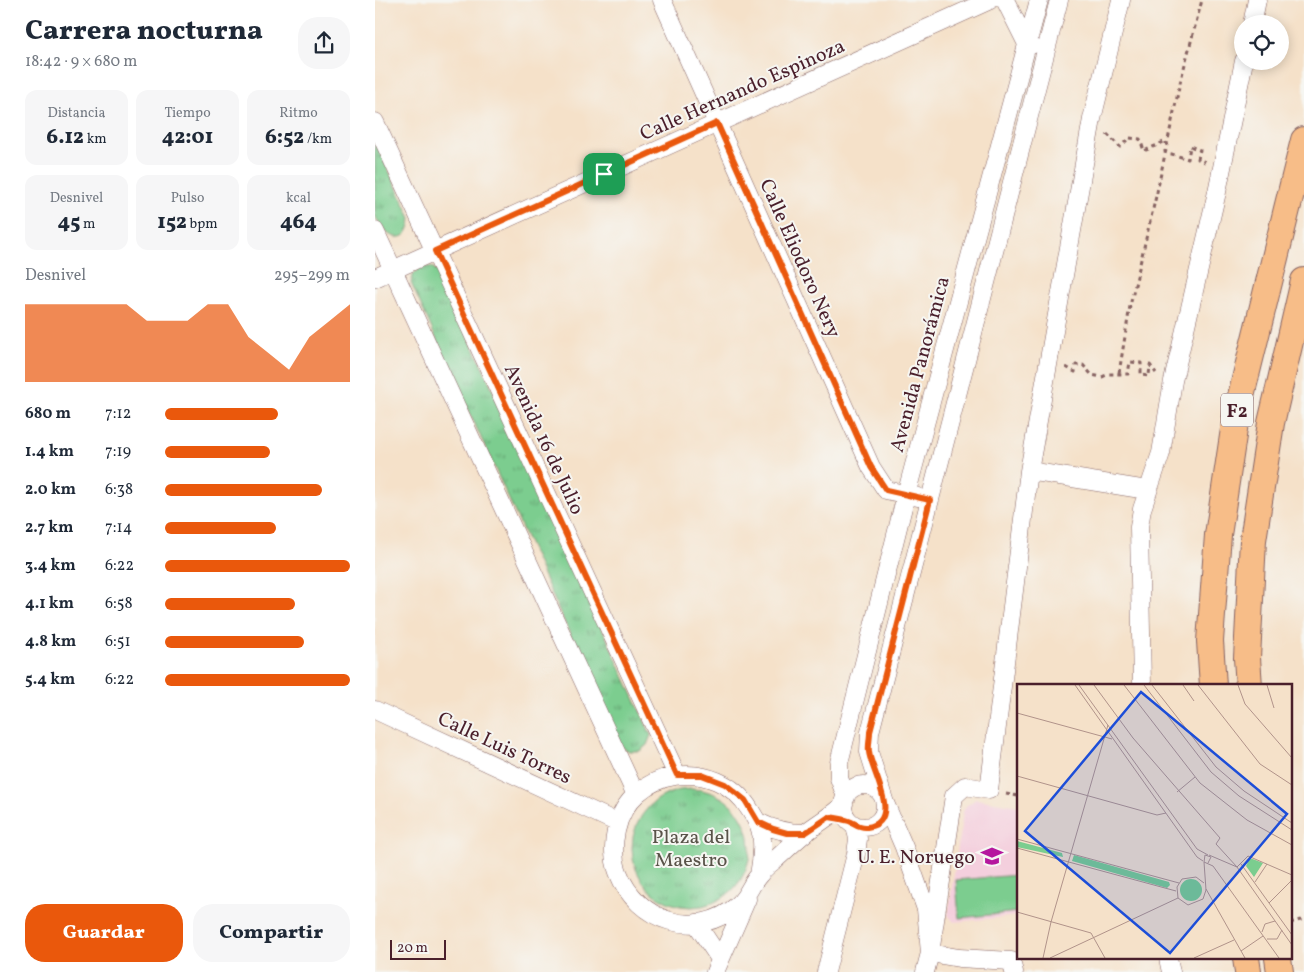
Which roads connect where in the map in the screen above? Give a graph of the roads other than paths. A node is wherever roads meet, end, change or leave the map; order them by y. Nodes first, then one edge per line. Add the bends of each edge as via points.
1 (662, 0) edge
2 (990, 0) edge
3 (1005, 0) edge
4 (1039, 0) edge
5 (1059, 0) edge
6 (1121, 0) edge
7 (1257, 0) edge
8 (1254, 15) edge
9 (1027, 44) junction
10 (1046, 49) junction
11 (1242, 70) edge
12 (375, 122) edge
13 (717, 123) junction
14 (1304, 140) edge
15 (375, 231) edge
16 (435, 251) junction
17 (393, 270) junction
18 (375, 278) edge
19 (1304, 281) edge
20 (1029, 471) junction
21 (1147, 490) junction
22 (906, 495) junction
23 (930, 500) junction
24 (1142, 684) edge
25 (1213, 684) edge
26 (1249, 684) edge
27 (375, 710) edge
28 (677, 775) junction
29 (637, 794) junction
30 (845, 800) junction
31 (884, 800) junction
32 (829, 817) junction
33 (758, 822) junction
34 (618, 823) junction
35 (853, 823) junction
36 (805, 833) junction
37 (759, 875) junction
38 (750, 891) junction
39 (696, 923) junction
40 (930, 953) junction
41 (718, 965) edge
42 (958, 965) edge
43 (826, 972) edge
44 (925, 972) edge
45 (1014, 972) edge

1 - 13 street, Calle Eliodoro Nery
2 - 13 street, Calle Hernando Espinoza
3 - 9 street
4 - 9 street, Avenida Panorámica
5 - 10 street
6 - 20 street via 1093,119
7 - 8 street
9 - 10 street
9 - 22 street, Avenida Panorámica
10 - 23 street
11 - 21 street via 1173,381 1161,453
12 - 16 street, Avenida 16 de Julio
13 - 16 street, Calle Hernando Espinoza
13 - 22 street, Calle Eliodoro Nery via 871,467 886,490
14 - 25 highway, F2 via 1236,416 1218,535 1210,641
15 - 17 street
16 - 17 street, Calle Hernando Espinoza
16 - 28 street, Avenida 16 de Julio
17 - 18 street, Calle Hernando Espinoza
17 - 29 street
19 - 26 highway, F2 via 1271,423 1253,540 1247,658
20 - 21 street
20 - 40 street via 989,790 965,786 954,796
21 - 24 street via 1139,527
22 - 23 street, Calle Eliodoro Nery
22 - 30 street, Avenida Panorámica via 839,763
23 - 31 street via 870,732 869,752
27 - 34 street, Calle Luis Torres
28 - 29 street via 655,782
28 - 33 street via 702,775 725,784 745,800
29 - 34 street
30 - 31 street via 855,788 867,785 874,787
30 - 32 street
30 - 35 street via 846,816
31 - 35 street via 883,816 879,821 868,827
31 - 40 street via 926,909
32 - 35 street
32 - 36 street
33 - 36 street via 780,831
33 - 37 street via 763,857
34 - 39 street via 614,844 615,866 623,886 654,916
35 - 43 street via 858,839 856,854
36 - 37 street
37 - 38 street
38 - 39 street via 727,913
38 - 41 street
39 - 41 street
40 - 42 street
40 - 44 street
42 - 45 street via 1011,961

